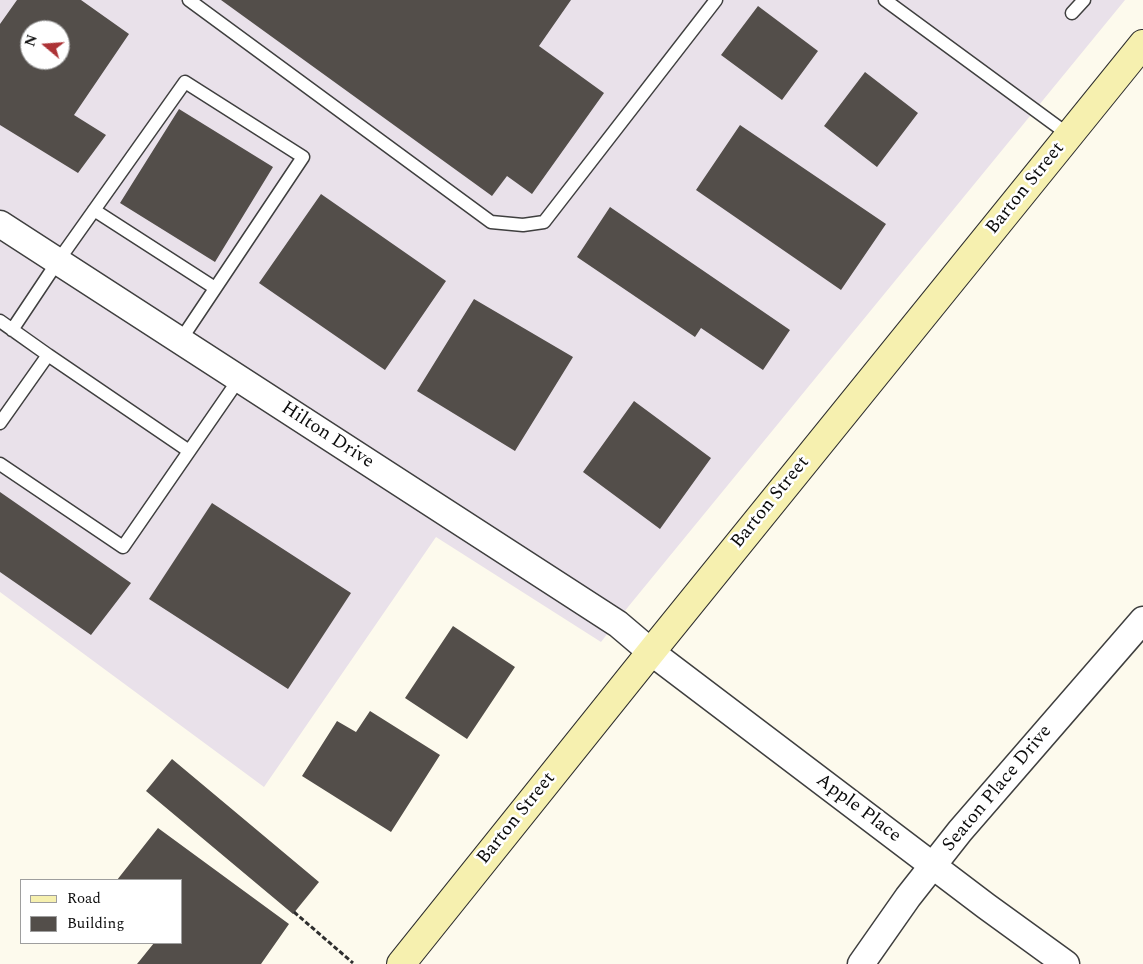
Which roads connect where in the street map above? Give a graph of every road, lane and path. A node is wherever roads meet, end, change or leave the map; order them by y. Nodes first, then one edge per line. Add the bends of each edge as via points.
1 (189, 0) edge
2 (716, 0) edge
3 (885, 0) edge
4 (1084, 0) edge
5 (1072, 13) dead end
6 (1143, 44) edge
7 (1069, 135) junction
8 (94, 210) junction
9 (0, 224) edge
10 (58, 262) junction
11 (215, 288) junction
12 (0, 321) edge
13 (12, 330) junction
14 (180, 341) junction
15 (48, 355) junction
16 (239, 379) junction
17 (0, 423) edge
18 (189, 451) junction
19 (0, 464) edge
20 (1143, 620) edge
21 (651, 652) junction
22 (933, 866) junction
23 (294, 912) dead end
24 (353, 963) dead end
25 (401, 964) edge
26 (861, 964) edge
27 (1066, 964) edge

1 - 2 lane via 491,222 523,225 544,222
3 - 7 lane
4 - 5 lane
6 - 7 main road, Barton Street
7 - 21 main road, Barton Street
8 - 10 lane
8 - 11 lane
8 - 11 lane via 185,82 303,157
9 - 10 street, Hilton Drive
10 - 13 lane
10 - 14 street, Hilton Drive
11 - 14 lane
12 - 13 lane
13 - 15 lane
14 - 16 street, Hilton Drive
15 - 17 lane
15 - 18 lane
16 - 18 lane
16 - 21 street, Hilton Drive via 618,624
18 - 19 lane via 123,547
20 - 22 street, Seaton Place Drive
21 - 22 street, Apple Place
21 - 25 main road, Barton Street
22 - 26 street, Seaton Place Drive
22 - 27 street, Apple Place
23 - 24 path

